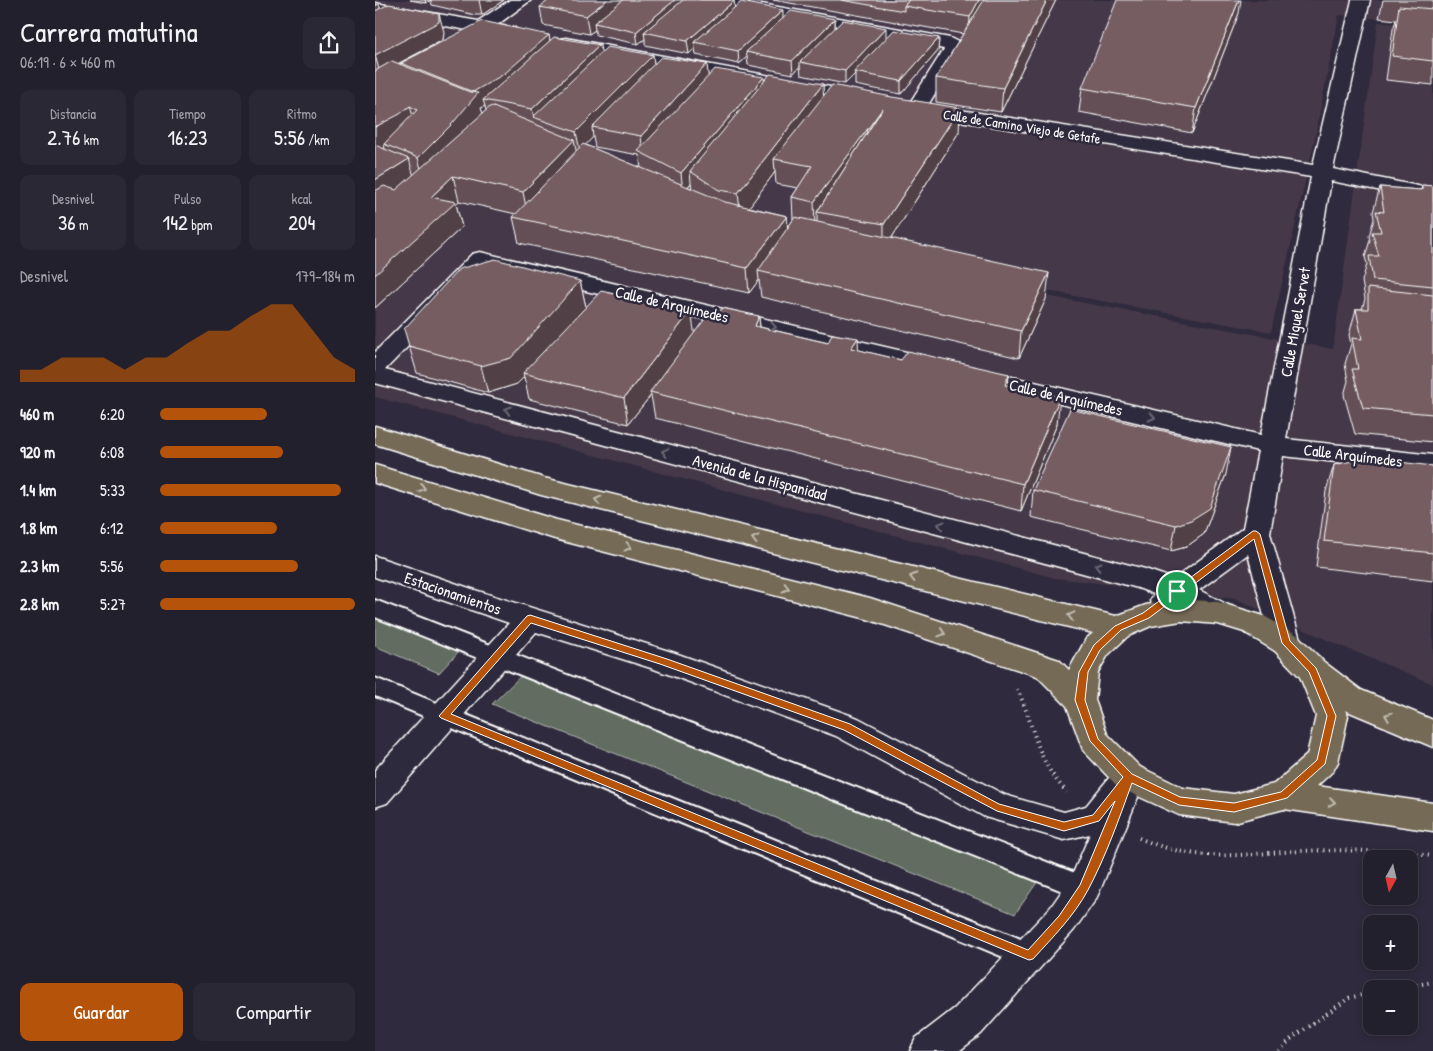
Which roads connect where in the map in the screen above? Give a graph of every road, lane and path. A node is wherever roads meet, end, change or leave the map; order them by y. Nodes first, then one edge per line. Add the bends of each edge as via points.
1 (522, 0) edge
2 (710, 0) edge
3 (1361, 0) edge
4 (375, 8) edge
5 (482, 28) junction
6 (522, 35) edge
7 (551, 40) edge
8 (458, 41) edge
9 (877, 102) edge
10 (896, 105) edge
11 (915, 109) junction
12 (1322, 173) junction
13 (1433, 195) edge
14 (375, 366) edge
15 (375, 375) edge
16 (375, 435) edge
17 (1273, 446) junction
18 (1433, 464) edge
19 (375, 474) edge
20 (1256, 534) junction
21 (375, 566) edge
22 (1177, 591) junction
23 (375, 608) edge
24 (1218, 613) junction
25 (530, 619) junction
26 (1132, 622) junction
27 (1286, 643) junction
28 (498, 655) junction
29 (1313, 670) junction
30 (1015, 685) dead end
31 (375, 687) edge
32 (1080, 700) junction
33 (444, 716) junction
34 (1433, 734) edge
35 (1129, 777) junction
36 (375, 793) edge
37 (1284, 796) junction
38 (1433, 817) edge
39 (1103, 822) junction
40 (1433, 856) edge
41 (1084, 888) junction
42 (1029, 955) junction
43 (1433, 982) edge
44 (1418, 985) edge
45 (1363, 995) edge
46 (929, 1051) edge
47 (1279, 1051) edge

1 - 5 street
2 - 11 street via 944,42 954,47
3 - 12 street, Calle Miguel Servet
4 - 5 street
5 - 6 street
5 - 8 street
7 - 9 street
10 - 11 street, Calle de Camino Viejo de Getafe
11 - 12 street, Calle de Camino Viejo de Getafe
12 - 13 street, Calle de Camino Viejo de Getafe
12 - 17 street, Calle Miguel Servet
14 -> 17 street, Calle de Arquímedes via 480,258
22 -> 15 street, Avenida de la Hispanidad via 1145,579
26 -> 16 main road via 541,486
17 - 18 street, Calle Arquímedes
17 - 20 street, Calle Miguel Servet
19 -> 32 main road via 555,529 870,609 1048,668
20 - 22 street
20 - 27 street, Calle Miguel Servet
21 - 25 street, Estacionamientos
22 - 24 street, Avenida de la Hispanidad
22 - 26 street
23 - 28 street
24 - 26 main road via 1181,610
24 - 27 main road via 1254,624
25 - 28 street
25 - 39 street, Estacionamientos via 663,661 847,727 997,807 1064,826
26 - 32 main road via 1097,648 1083,672
27 - 29 main road
28 - 33 street
28 - 41 street
34 -> 29 main road via 1350,699
29 - 37 main road via 1332,716 1322,762
30 - 39 path via 1027,708 1036,746 1061,786
31 - 33 street
32 - 35 main road via 1094,741
33 - 36 street
33 - 42 street
35 - 37 main road via 1179,801 1234,808
35 - 39 street
37 -> 38 main road
39 - 40 path via 1168,850 1202,855 1338,851 1406,852
39 - 41 street
41 - 42 street via 1062,920
42 - 46 street via 968,1021
43 - 44 path
45 - 47 path via 1349,998 1292,1038

